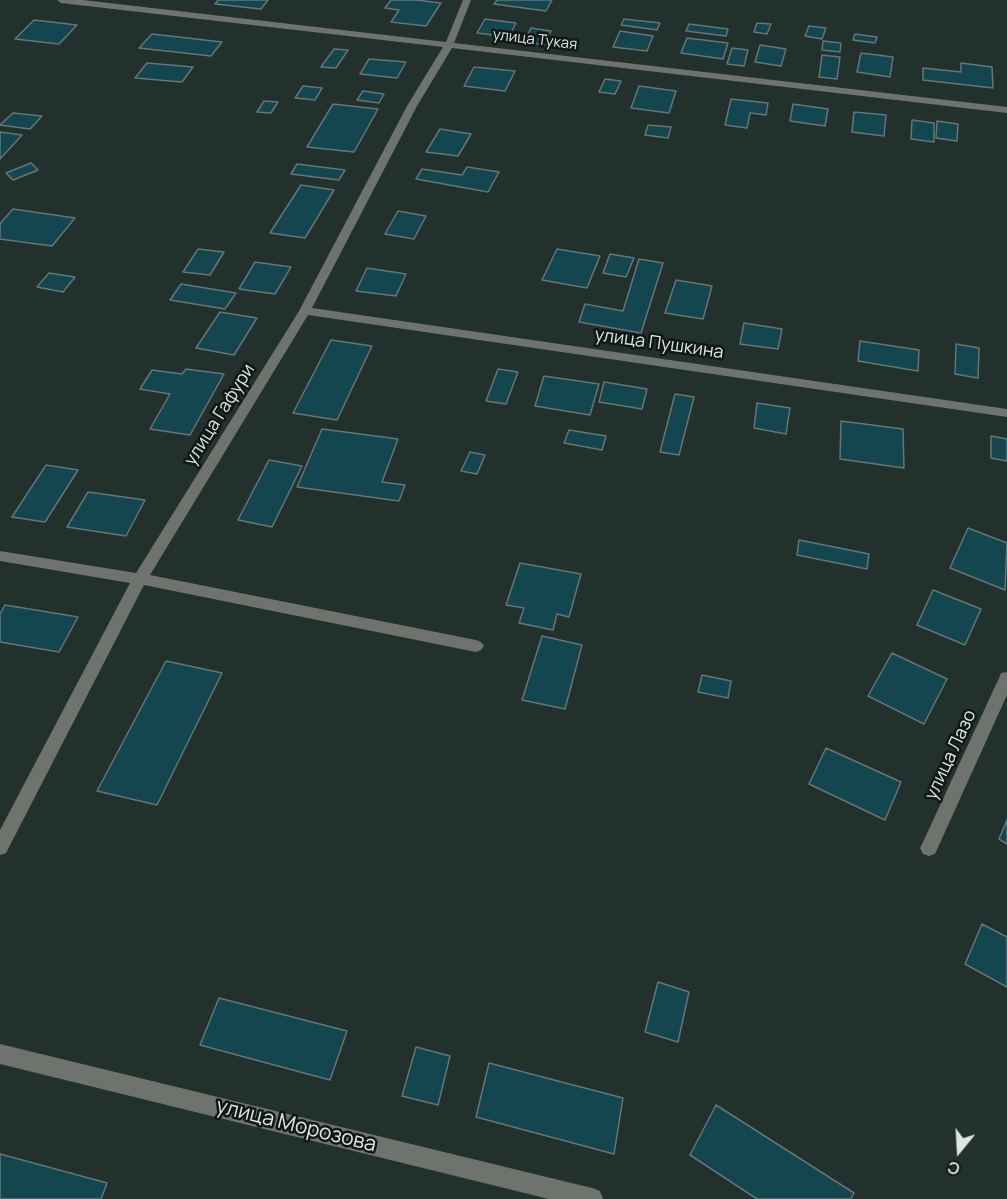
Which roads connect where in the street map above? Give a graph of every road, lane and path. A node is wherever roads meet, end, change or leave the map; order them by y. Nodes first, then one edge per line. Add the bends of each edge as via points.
1 (61, 0) edge
2 (467, 0) edge
3 (449, 45) junction
4 (1007, 110) edge
5 (305, 311) junction
6 (1007, 412) edge
7 (0, 556) edge
8 (141, 579) junction
9 (476, 646) dead end
10 (1007, 678) edge
11 (0, 847) edge
12 (929, 848) dead end
13 (0, 1054) edge
14 (592, 1199) edge

1 - 3 street, улица Тукая
2 - 3 street, улица Гафури
3 - 4 street, улица Тукая
3 - 5 street, улица Гафури via 412,106
5 - 6 street, улица Пушкина
5 - 8 street, улица Гафури
7 - 8 street
8 - 9 street
8 - 11 street, улица Гафури
10 - 12 street, улица Лазо
13 - 14 street, улица Морозова

